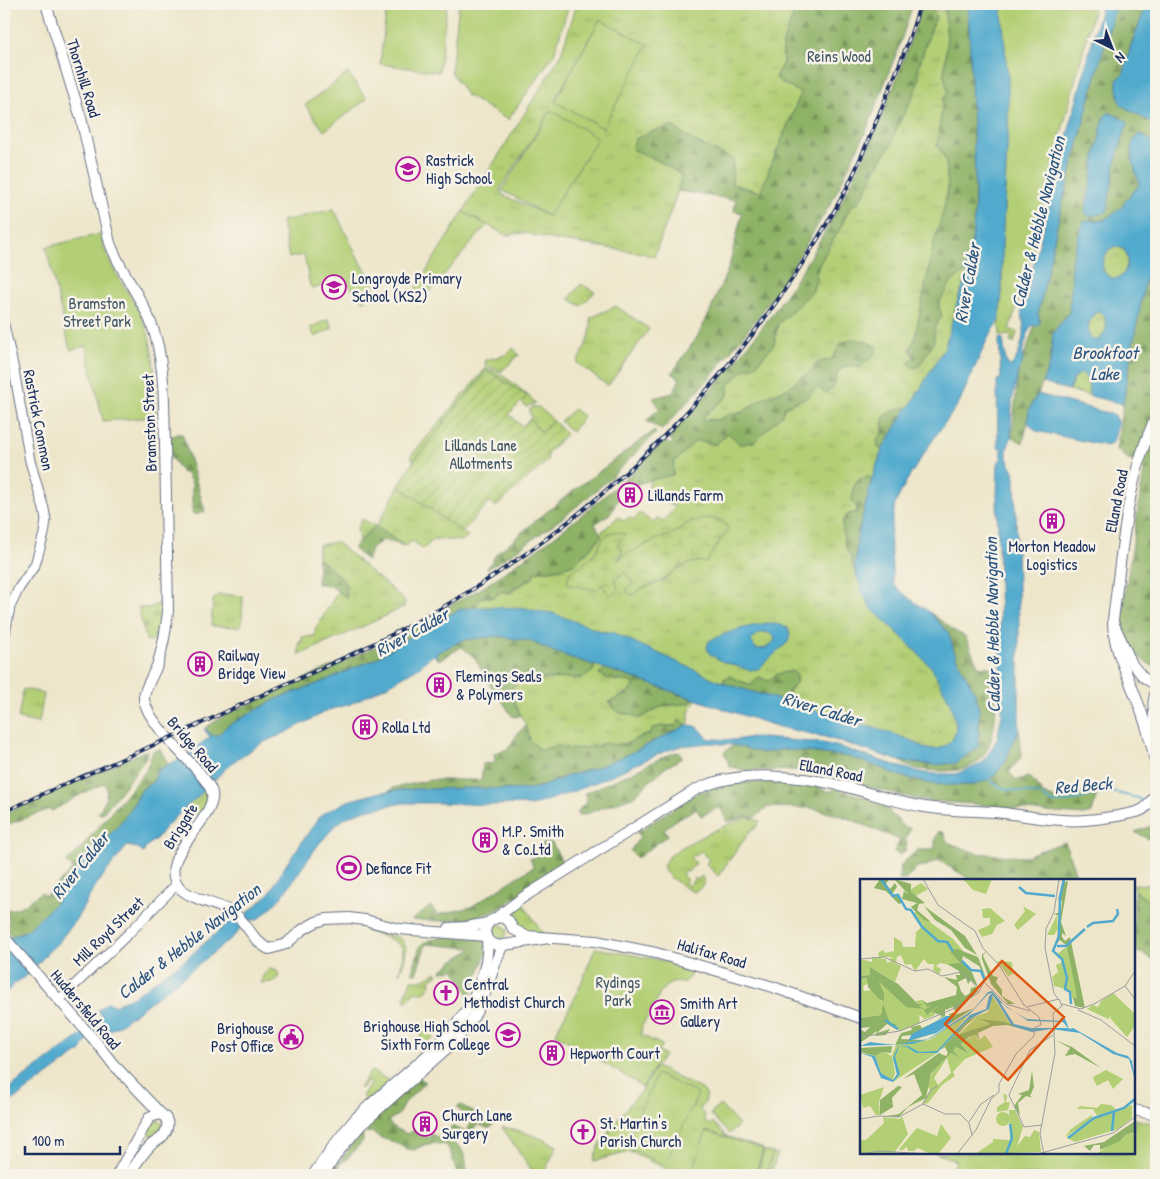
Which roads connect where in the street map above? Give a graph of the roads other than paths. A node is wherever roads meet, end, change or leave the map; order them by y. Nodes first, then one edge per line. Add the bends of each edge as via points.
1 (46, 4) edge
2 (91, 161) joint
3 (4, 325) edge
4 (1156, 417) edge
5 (1113, 620) junction
6 (4, 639) edge
7 (1156, 687) edge
8 (144, 693) joint
9 (1150, 740) junction
10 (1156, 764) edge
11 (210, 788) joint
12 (1156, 794) edge
13 (178, 884) junction
14 (522, 898) junction
15 (492, 921) junction
16 (511, 925) junction
17 (415, 930) junction
18 (4, 937) edge
19 (486, 938) junction
20 (549, 938) junction
21 (504, 945) junction
22 (59, 1000) junction
23 (860, 1018) edge
24 (148, 1100) junction
25 (1135, 1110) edge
26 (161, 1114) junction
27 (1156, 1114) edge
28 (147, 1122) junction
29 (153, 1143) junction
30 (117, 1175) edge
31 (129, 1175) edge
32 (313, 1175) edge
33 (323, 1175) edge

1 - 2 main road, Thornhill Road
2 - 8 main road, Bramston Street via 110,243 156,336 162,369 168,611 158,662
3 - 6 street, Rastrick Common via 30,461 46,520 35,565 10,607
4 - 5 main road, Elland Road via 1129,500
5 - 7 street via 1133,665
5 - 9 main road, Elland Road via 1116,648
7 - 9 street via 1154,729
8 - 11 main road, Bridge Road via 146,705 160,731
9 - 10 main road, Elland Road
11 - 13 main road, Briggate via 211,805 176,860 174,872
12 - 14 main road, Elland Road via 1148,805 1133,813 1063,820 920,806 800,777 726,779 690,793
13 - 17 main road, Halifax Road via 186,892 232,912 262,946 269,949 286,944 302,930 326,919 349,918
13 - 22 street, Mill Royd Street
14 - 15 main road, Elland Road
14 - 16 main road via 513,911
15 - 16 main road, Halifax Road via 505,918
15 - 17 main road, Halifax Road via 466,927
15 - 19 main road via 485,932
16 - 20 main road, Halifax Road via 526,936
16 - 21 main road via 512,938
17 - 19 main road, Halifax Road
18 - 22 main road, Huddersfield Road
19 - 21 main road, Halifax Road via 494,945
19 - 32 main road via 488,951 481,980 459,1022 356,1119
20 - 21 main road, Halifax Road
20 - 23 main road, Halifax Road via 596,941 656,953 770,986
21 - 33 main road via 478,1010 464,1031 362,1124
22 - 24 main road, Huddersfield Road
24 - 26 main road, Huddersfield Road
24 - 28 main road
25 - 27 main road
26 - 28 main road
26 - 29 main road via 168,1120 168,1125 162,1137
28 - 29 main road via 144,1134
28 - 30 main road
29 - 31 main road

